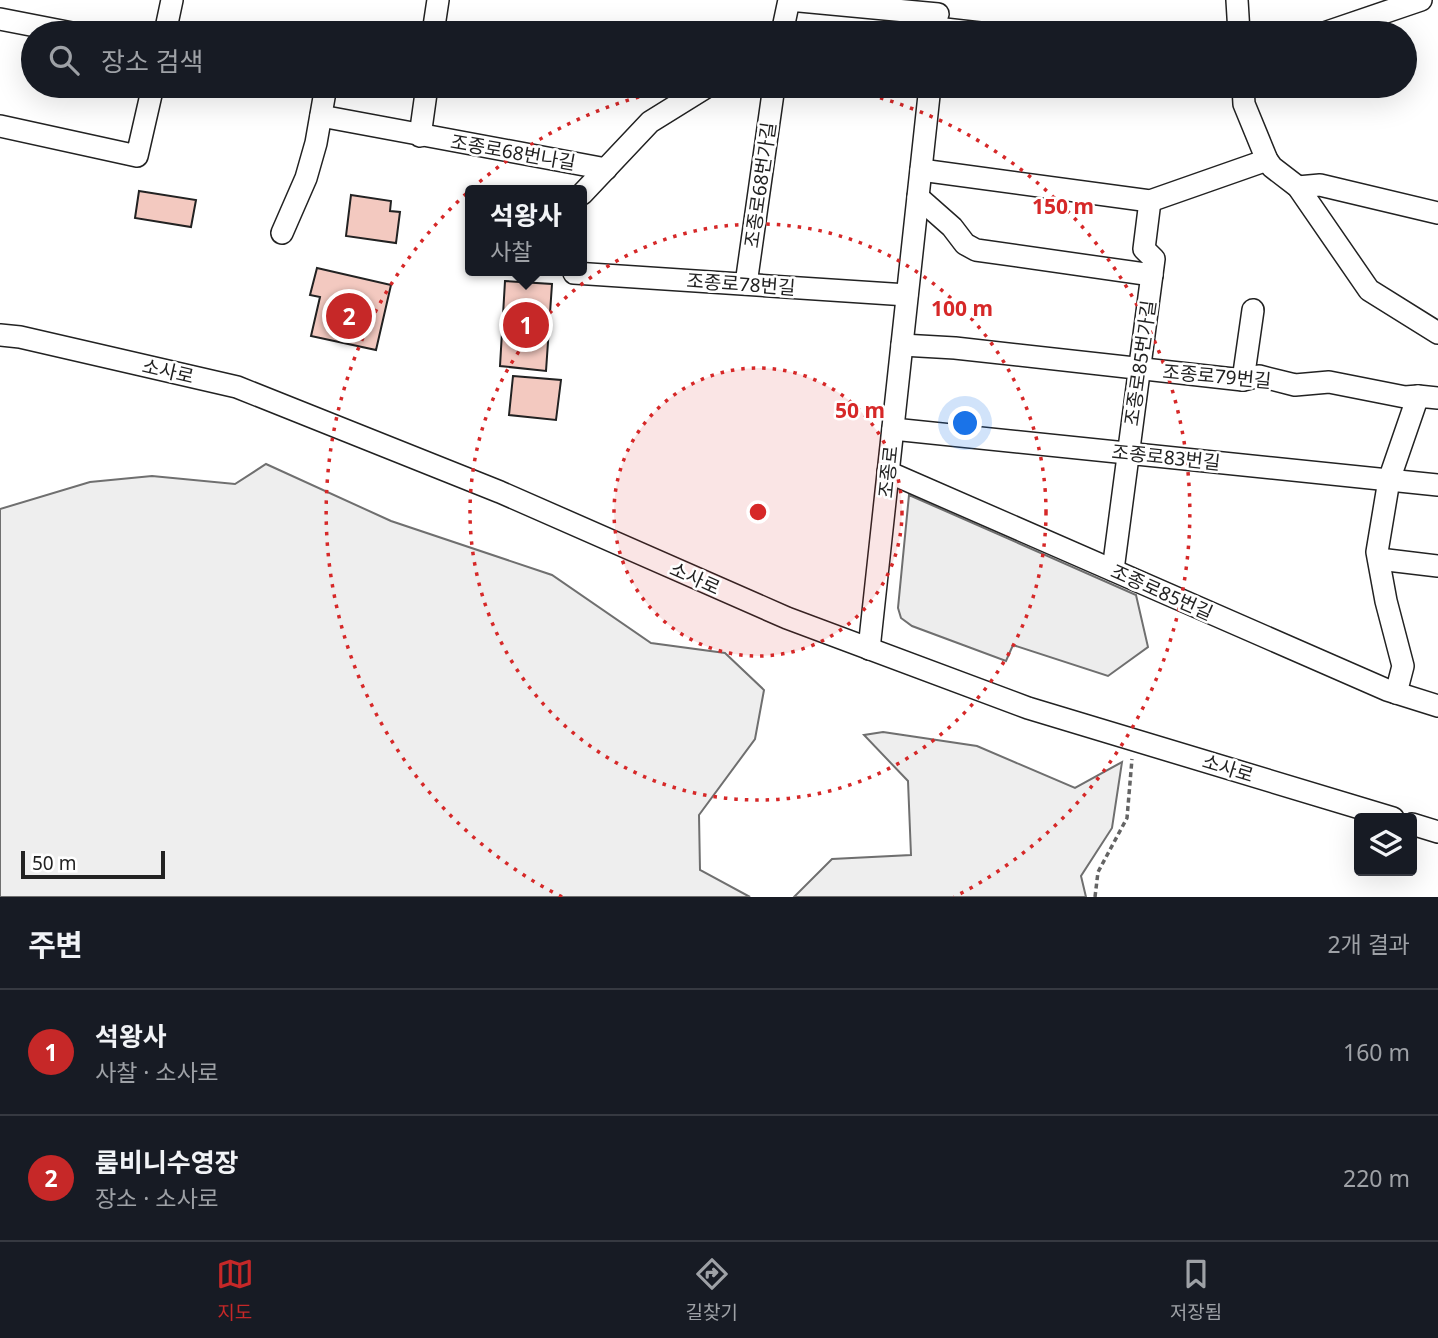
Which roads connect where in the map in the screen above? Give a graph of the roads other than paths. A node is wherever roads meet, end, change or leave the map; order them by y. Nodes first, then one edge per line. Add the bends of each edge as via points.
1 (172, 0) edge
2 (438, 0) edge
3 (789, 0) edge
4 (1237, 0) edge
5 (1421, 0) edge
6 (0, 19) edge
7 (938, 19) edge
8 (168, 21) edge
9 (435, 21) edge
10 (785, 21) edge
11 (1238, 21) edge
12 (1359, 21) edge
13 (21, 23) edge
14 (150, 98) edge
15 (324, 98) edge
16 (425, 98) edge
17 (685, 98) edge
18 (773, 98) edge
19 (929, 98) edge
20 (1244, 98) edge
21 (321, 116) junction
22 (0, 126) edge
23 (420, 136) junction
24 (1266, 160) junction
25 (606, 169) junction
26 (921, 170) junction
27 (1298, 187) junction
28 (587, 189) edge
29 (918, 197) junction
30 (1150, 201) junction
31 (1438, 213) edge
32 (282, 233) dead end
33 (587, 274) edge
34 (1152, 275) junction
35 (746, 284) junction
36 (907, 295) junction
37 (1253, 310) dead end
38 (1438, 333) edge
39 (0, 335) edge
40 (902, 345) junction
41 (1139, 369) junction
42 (1244, 380) junction
43 (1428, 397) edge
44 (893, 429) junction
45 (1128, 453) junction
46 (888, 472) junction
47 (1389, 480) junction
48 (1438, 485) edge
49 (1379, 559) junction
50 (1438, 566) edge
51 (1112, 570) junction
52 (869, 649) junction
53 (1396, 693) junction
54 (1438, 706) edge
55 (1376, 813) edge
56 (1417, 826) edge
57 (1438, 832) edge

1 - 8 street
2 - 9 street
3 - 7 street
3 - 10 street
4 - 11 street
5 - 12 street
6 - 13 street
14 - 22 street via 138,156
15 - 21 street
16 - 23 street
17 - 25 street via 650,122
18 - 35 street, 조종로68번가길
19 - 26 street, 조종로
20 - 24 street
21 - 23 street, 조종로68번나길
21 - 32 street via 306,178
23 - 25 street, 조종로68번나길
24 - 27 street
24 - 30 street
25 - 28 street
26 - 29 street, 조종로
26 - 30 street
27 - 31 street via 1320,185
27 - 38 street via 1369,290
29 - 34 street via 976,250
29 - 36 street, 조종로
30 - 34 street, 조종로85번가길 via 1144,249 1154,259
33 - 35 street, 조종로78번길
34 - 41 street, 조종로85번가길
35 - 36 street, 조종로78번길
36 - 40 street, 조종로
37 - 42 street
39 - 52 street, 소사로 via 237,387 500,492 787,618
40 - 41 street, 조종로79번길
40 - 44 street, 조종로
41 - 42 street, 조종로79번길
41 - 45 street, 조종로85번가길
42 - 43 street, 조종로79번길 via 1259,376 1295,385 1329,382
43 - 47 street
44 - 45 street, 조종로83번길
44 - 46 street, 조종로
45 - 47 street, 조종로83번길
45 - 51 street, 조종로85번가길
46 - 51 street, 조종로85번길
46 - 52 street, 조종로
47 - 48 street, 조종로83번길
47 - 49 street
49 - 50 street
49 - 53 street via 1403,666
51 - 53 street, 조종로85번길
52 - 55 street, 소사로 via 1028,708
53 - 54 street, 조종로85번길
56 - 57 street

